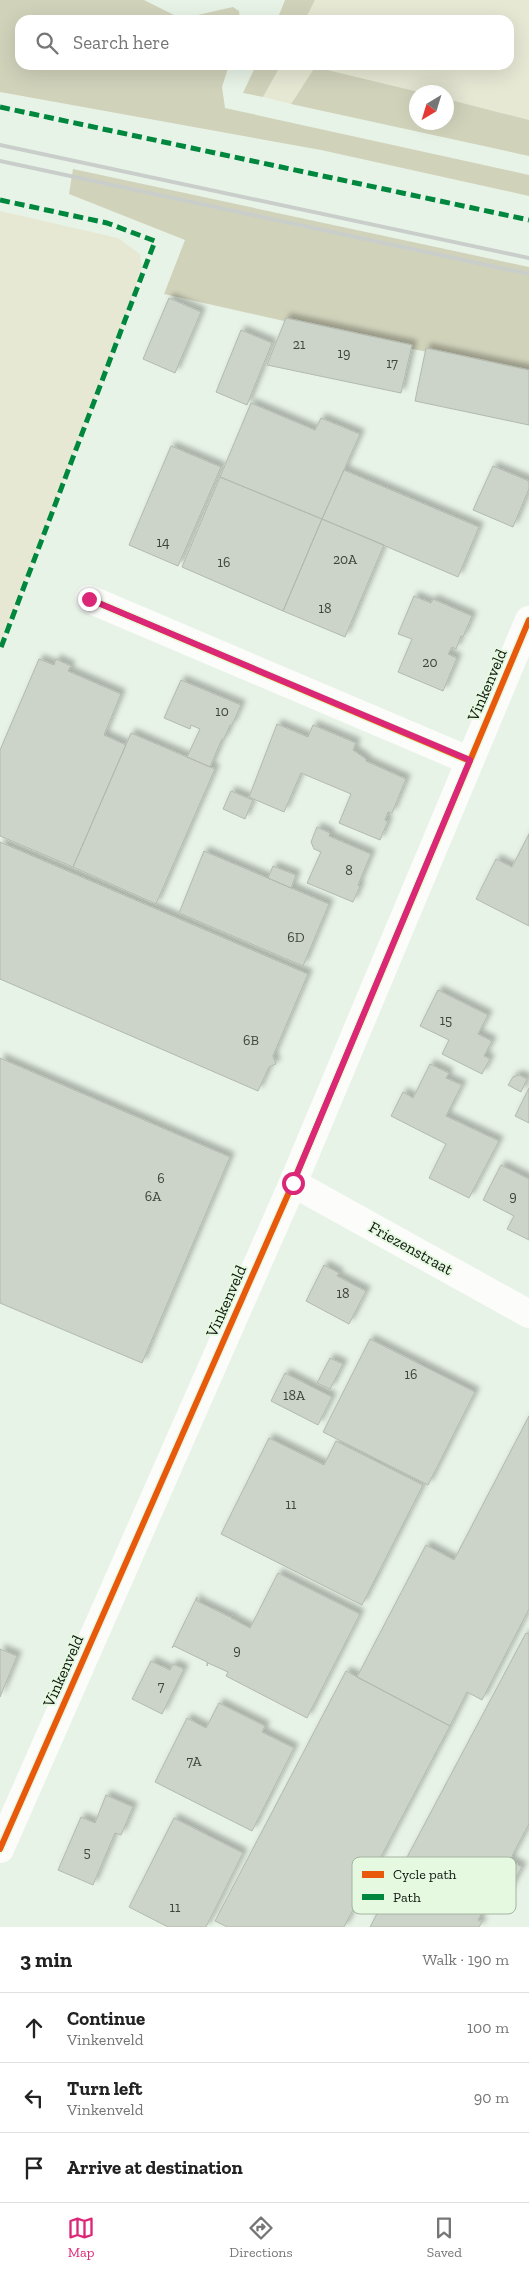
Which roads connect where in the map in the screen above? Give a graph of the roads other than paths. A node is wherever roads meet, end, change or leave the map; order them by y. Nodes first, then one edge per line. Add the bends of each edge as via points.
1 (89, 599) dead end
2 (529, 620) edge
3 (470, 760) junction
4 (293, 1183) junction
5 (529, 1314) edge
6 (0, 1849) edge

1 - 3 street
2 - 3 street, Vinkenveld
3 - 4 street, Vinkenveld
4 - 5 street, Friezenstraat
4 - 6 street, Vinkenveld

